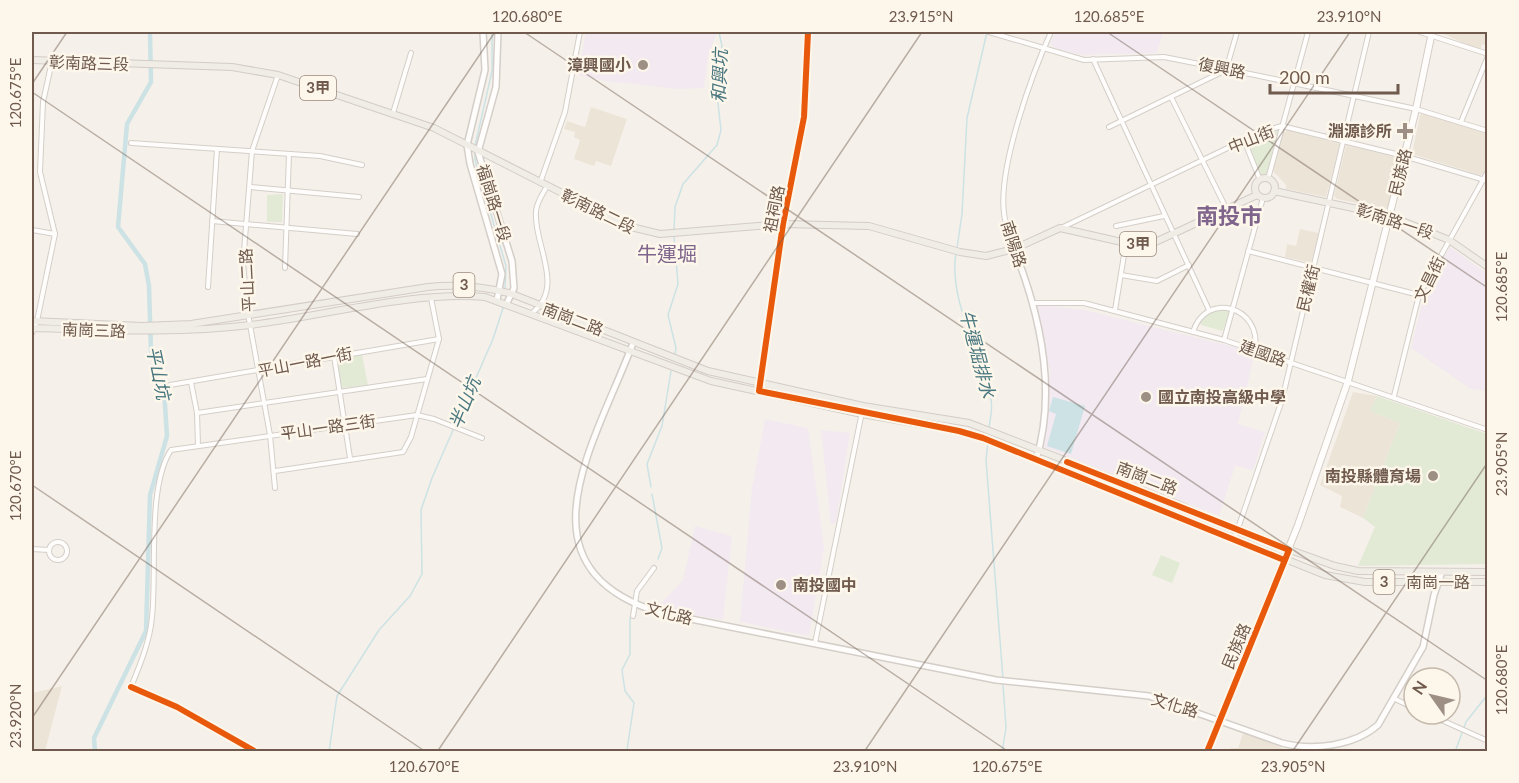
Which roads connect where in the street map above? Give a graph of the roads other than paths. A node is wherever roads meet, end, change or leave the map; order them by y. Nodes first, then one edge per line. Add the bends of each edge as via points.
1 (483, 32) edge
2 (498, 32) edge
3 (580, 32) edge
4 (808, 32) edge
5 (989, 32) edge
6 (1051, 32) edge
7 (1237, 32) edge
8 (1308, 32) edge
9 (1370, 32) edge
10 (1420, 32) edge
11 (1432, 33) edge
12 (1043, 48) junction
13 (411, 53) dead end
14 (1488, 55) edge
15 (32, 60) edge
16 (1093, 60) junction
17 (52, 62) junction
18 (157, 64) joint
19 (1226, 70) junction
20 (278, 75) junction
21 (1294, 83) junction
22 (1354, 95) junction
23 (1172, 99) junction
24 (1416, 109) junction
25 (393, 113) junction
26 (1123, 120) junction
27 (1461, 122) junction
28 (1282, 126) junction
29 (1109, 127) dead end
30 (1488, 131) edge
31 (1244, 140) junction
32 (1344, 141) junction
33 (130, 143) dead end
34 (218, 149) junction
35 (473, 149) junction
36 (252, 151) junction
37 (289, 154) junction
38 (1404, 156) junction
39 (1202, 159) junction
40 (362, 165) dead end
41 (1488, 171) edge
42 (1268, 179) junction
43 (1260, 180) junction
44 (1485, 180) edge
45 (540, 183) junction
46 (1151, 184) junction
47 (250, 186) junction
48 (547, 186) junction
49 (288, 190) junction
50 (1274, 191) junction
51 (359, 197) dead end
52 (1260, 197) junction
53 (1329, 202) junction
54 (1227, 210) junction
55 (1164, 216) junction
56 (1390, 216) junction
57 (212, 221) junction
58 (783, 224) junction
59 (246, 225) junction
60 (1116, 226) dead end
61 (1060, 228) junction
62 (286, 229) junction
63 (32, 230) edge
64 (55, 234) junction
65 (357, 234) dead end
66 (1173, 234) junction
67 (1449, 240) junction
68 (1126, 243) junction
69 (1014, 249) junction
70 (1248, 251) junction
71 (1189, 265) junction
72 (1313, 266) junction
73 (1488, 267) edge
74 (285, 268) dead end
75 (1122, 275) junction
76 (1373, 284) junction
77 (208, 286) dead end
78 (499, 291) junction
79 (512, 294) junction
80 (1419, 295) junction
81 (431, 298) junction
82 (497, 300) junction
83 (507, 303) junction
84 (1032, 303) junction
85 (541, 306) junction
86 (1115, 310) junction
87 (1209, 310) junction
88 (1232, 310) junction
89 (532, 313) junction
90 (248, 314) junction
91 (250, 325) junction
92 (33, 326) edge
93 (155, 329) junction
94 (1193, 332) junction
95 (439, 339) junction
96 (1224, 340) junction
97 (633, 343) junction
98 (1255, 349) junction
99 (630, 351) junction
100 (334, 356) junction
101 (1290, 362) junction
102 (259, 371) junction
103 (427, 379) junction
104 (1348, 381) junction
105 (191, 382) junction
106 (760, 384) junction
107 (170, 385) dead end
108 (339, 390) junction
109 (759, 391) junction
110 (1394, 396) junction
111 (264, 404) junction
112 (863, 406) junction
113 (197, 413) junction
114 (862, 414) junction
115 (417, 416) junction
116 (344, 424) junction
117 (1488, 430) edge
118 (270, 435) junction
119 (483, 438) dead end
120 (198, 445) junction
121 (1039, 451) junction
122 (350, 458) junction
123 (1036, 460) junction
124 (275, 471) junction
125 (275, 488) dead end
126 (1237, 531) junction
127 (1233, 540) junction
128 (32, 549) edge
129 (49, 550) junction
130 (1288, 550) junction
131 (1284, 560) junction
132 (654, 568) dead end
133 (1442, 572) junction
134 (1488, 572) edge
135 (1488, 582) edge
136 (1439, 583) junction
137 (635, 604) junction
138 (633, 616) dead end
139 (815, 643) junction
140 (131, 687) dead end
141 (1395, 699) junction
142 (1402, 702) edge
143 (1219, 720) junction
144 (1455, 726) edge
145 (1488, 741) edge
146 (1207, 752) edge

1 - 35 street, 福崗路一段 via 483,85
2 - 35 street, 福崗路一段 via 496,87
3 - 45 street via 565,112
4 - 58 street, 祖祠路 via 804,117
5 - 12 street, 復興路
6 - 12 street, 南陽路
7 - 19 street
8 - 21 street
9 - 22 street, 民權街
10 - 11 street
11 - 14 street
11 - 24 main road, 民族路
12 - 16 street, 復興路
12 - 69 street, 南陽路 via 1022,110 1004,188 1004,213
13 - 25 street
14 - 27 street
15 - 17 main road, 彰南路三段 / 3甲
16 - 19 street, 復興路 via 1164,57
16 - 26 street
17 - 18 main road, 彰南路三段 / 3甲
17 - 64 street via 43,102 40,172
18 - 20 main road, 彰南路二段 / 3甲 via 232,67
19 - 21 street, 復興路
19 - 23 street
20 - 25 main road, 彰南路二段 / 3甲
20 - 36 street, 平山二路
21 - 22 street, 復興路
21 - 28 street
22 - 24 street, 復興路
22 - 32 street, 民權街
23 - 26 street
23 - 39 street
24 - 27 street, 復興路
24 - 38 main road, 民族路
25 - 35 main road, 彰南路二段 / 3甲 via 434,128
26 - 29 street
26 - 46 street
27 - 30 street, 復興路
28 - 31 street, 中山街
28 - 32 street, 中山街
28 - 42 street
31 - 39 street, 中山街
31 - 43 street
32 - 38 street, 中山街
32 - 53 street, 民權街
33 - 34 street
34 - 36 street
34 - 57 street
35 - 45 main road, 彰南路二段 / 3甲
35 - 78 street, 福崗路一段 via 470,164 500,263
35 - 79 street, 福崗路一段 via 512,261
36 - 37 street
36 - 47 street, 平山二路
37 - 40 street
37 - 49 street
38 - 44 street, 中山街
38 - 56 main road, 民族路
39 - 46 street, 中山街
39 - 54 street
41 - 44 street, 文昌街
42 - 43 main road
42 - 50 main road via 1274,184
43 - 52 main road via 1255,189
44 - 67 street, 文昌街
45 - 48 main road, 彰南路二段 / 3甲
46 - 55 street
46 - 61 street, 中山街
47 - 49 street
47 - 59 street, 平山二路
48 - 58 main road, 彰南路二段 / 3甲 via 641,231 674,233
48 - 85 street via 536,211 547,267
49 - 51 street
49 - 62 street
50 - 52 main road, 3甲 via 1269,198
50 - 53 main road
52 - 54 main road, 3甲
52 - 70 street
53 - 56 main road, 彰南路一段
53 - 72 street, 民權街
54 - 66 main road, 3甲
55 - 60 street
55 - 66 street
56 - 67 main road, 彰南路一段
56 - 76 main road, 民族路
57 - 59 street
57 - 77 street
58 - 69 main road, 彰南路二段 / 3甲 via 869,226 958,252 986,256
58 - 106 street, 祖祠路
59 - 62 street
59 - 90 street, 平山二路 via 243,264
61 - 68 main road, 3甲
61 - 69 main road, 彰南路二段 / 3甲
62 - 65 street
62 - 74 street
63 - 64 street
64 - 92 street
66 - 68 main road, 3甲 via 1151,244
66 - 71 street
67 - 73 main road, 彰南路一段
67 - 80 street, 文昌街
68 - 75 street
69 - 84 street, 南陽路
70 - 72 street
70 - 88 street
71 - 75 street via 1157,281
71 - 87 street
72 - 76 street
72 - 101 street, 民權街
75 - 86 street
76 - 80 street
76 - 104 main road, 民族路
78 - 79 main road, 南崗二路 / 3
78 - 82 street, 福崗路一段
78 - 90 main road, 南崗二路 / 3 via 448,285
79 - 83 street, 福崗路一段
79 - 85 main road, 南崗二路 / 3
80 - 110 street, 文昌街
81 - 82 main road, 南崗二路 / 3 via 467,295
81 - 91 main road, 南崗二路 / 3
81 - 95 street
82 - 83 main road, 南崗二路 / 3
83 - 89 main road, 南崗二路 / 3
84 - 86 street, 建國路 via 1084,303
84 - 121 street, 南陽路 via 1045,366
85 - 89 street
85 - 97 main road, 南崗二路 / 3
86 - 94 street, 建國路
87 - 88 street
87 - 94 street via 1198,319
88 - 96 street
88 - 98 street via 1253,325
89 - 99 main road, 南崗二路 / 3
90 - 91 street, 平山二路
90 - 93 main road, 南崗二路 / 3
91 - 93 main road, 南崗二路 / 3
91 - 102 street, 平山二路
92 - 93 main road, 南崗三路 / 3
94 - 96 street, 建國路
95 - 100 street, 平山一路一街
95 - 103 street
96 - 98 street, 建國路
97 - 99 street, 文化路
97 - 106 main road, 南崗二路 / 3 via 708,371
98 - 101 street, 建國路
99 - 109 main road, 南崗二路 / 3 via 711,381
99 - 137 street, 文化路 via 592,448 575,501 574,517 578,541 593,574 615,595
100 - 102 street, 平山一路一街
100 - 108 street
101 - 104 street, 建國路
101 - 126 street, 民權街 via 1282,400
102 - 105 street, 平山一路一街
102 - 111 street, 平山二路
103 - 108 street
103 - 115 street
104 - 110 street, 建國路
104 - 130 main road, 民族路
105 - 107 street, 平山一路一街
105 - 113 street
106 - 109 street, 祖祠路
106 - 112 main road, 南崗二路 / 3
108 - 111 street
108 - 116 street
109 - 114 main road, 南崗二路 / 3
110 - 117 street, 建國路
111 - 113 street
111 - 118 street, 平山二路
112 - 114 street
112 - 121 main road, 南崗二路 / 3 via 956,420
113 - 120 street
114 - 123 main road, 南崗二路 / 3 via 959,431
114 - 139 street
115 - 116 street, 平山一路三街
115 - 119 street, 平山一路三街
115 - 122 street via 403,452
116 - 118 street, 平山一路三街
116 - 122 street
118 - 120 street, 平山一路三街
118 - 124 street, 平山二路
120 - 140 street, 平山一路三街 via 171,450 159,480 152,619 145,653
121 - 123 street, 南陽路
121 - 126 main road, 南崗二路 / 3
122 - 124 street
123 - 127 main road, 南崗二路 / 3
124 - 125 street, 平山二路
126 - 127 street, 民權街
126 - 130 main road, 南崗二路 / 3
127 - 131 main road, 南崗二路 / 3
128 - 129 street
129 - 129 street via 55,560 63,558 67,551 60,542 52,543
130 - 131 main road, 民族路
130 - 133 main road, 南崗一路 / 3 via 1358,571
131 - 136 main road, 南崗一路 / 3 via 1347,580
131 - 143 main road, 民族路
132 - 137 street via 637,591
133 - 134 main road, 南崗一路 / 3
133 - 136 street, 文化路
135 - 136 main road, 南崗一路 / 3
136 - 141 street, 文化路 via 1423,647
137 - 138 street
137 - 139 street, 文化路 via 661,614
139 - 143 street, 文化路 via 996,680 1149,696
141 - 142 street
141 - 143 street, 文化路 via 1367,735 1330,745 1289,745
143 - 146 main road, 民族路
144 - 145 street

